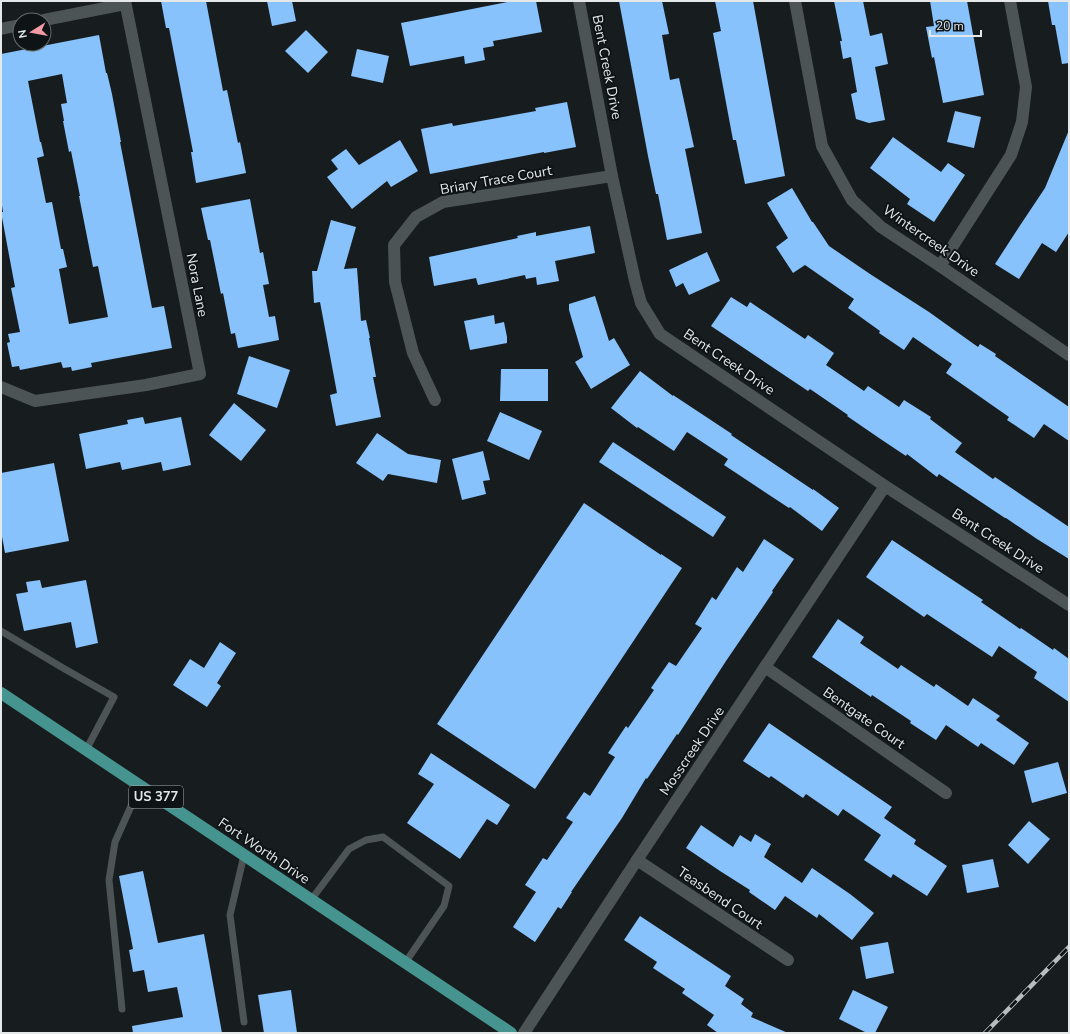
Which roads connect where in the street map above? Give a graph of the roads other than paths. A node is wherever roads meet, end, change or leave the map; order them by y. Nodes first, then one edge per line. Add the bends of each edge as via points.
1 (579, 1) edge
2 (795, 1) edge
3 (1010, 1) edge
4 (125, 2) edge
5 (52, 18) edge
6 (12, 27) edge
7 (1, 29) edge
8 (612, 176) junction
9 (940, 266) junction
10 (1069, 355) edge
11 (1, 387) edge
12 (435, 400) dead end
13 (885, 486) junction
14 (1069, 605) edge
15 (1, 631) edge
16 (765, 667) junction
17 (1, 693) edge
18 (86, 750) junction
19 (140, 786) junction
20 (946, 793) dead end
21 (244, 855) junction
22 (637, 860) junction
23 (311, 900) junction
24 (788, 960) dead end
25 (405, 963) junction
26 (122, 1009) dead end
27 (244, 1022) dead end
28 (511, 1033) edge
29 (524, 1033) edge

1 - 8 street, Bent Creek Drive
2 - 9 street, Wintercreek Drive via 822,146 852,200 881,227
3 - 9 street via 1026,87 1022,122 1011,156
4 - 5 street
4 - 11 street, Nora Lane via 200,374 146,385 35,401
6 - 7 street
8 - 12 street, Briary Trace Court via 443,202 416,218 394,245 395,282 413,353
8 - 13 street, Bent Creek Drive via 641,303 660,334
9 - 10 street, Wintercreek Drive
13 - 14 street, Bent Creek Drive
13 - 16 street, Mosscreek Drive
15 - 18 lane via 114,697
16 - 20 street, Bentgate Court
16 - 22 street, Mosscreek Drive
17 - 18 main road, Fort Worth Drive / US 377
18 - 19 main road, Fort Worth Drive / US 377
19 - 21 main road, Fort Worth Drive / US 377
19 - 26 lane via 114,842 109,880
21 - 23 main road, Fort Worth Drive / US 377
21 - 27 lane via 230,915
22 - 24 street, Teasbend Court
22 - 29 street, Mosscreek Drive
23 - 25 main road, Fort Worth Drive / US 377
23 - 25 lane via 349,849 366,840 383,837 450,886 444,906
25 - 28 main road, Fort Worth Drive / US 377

